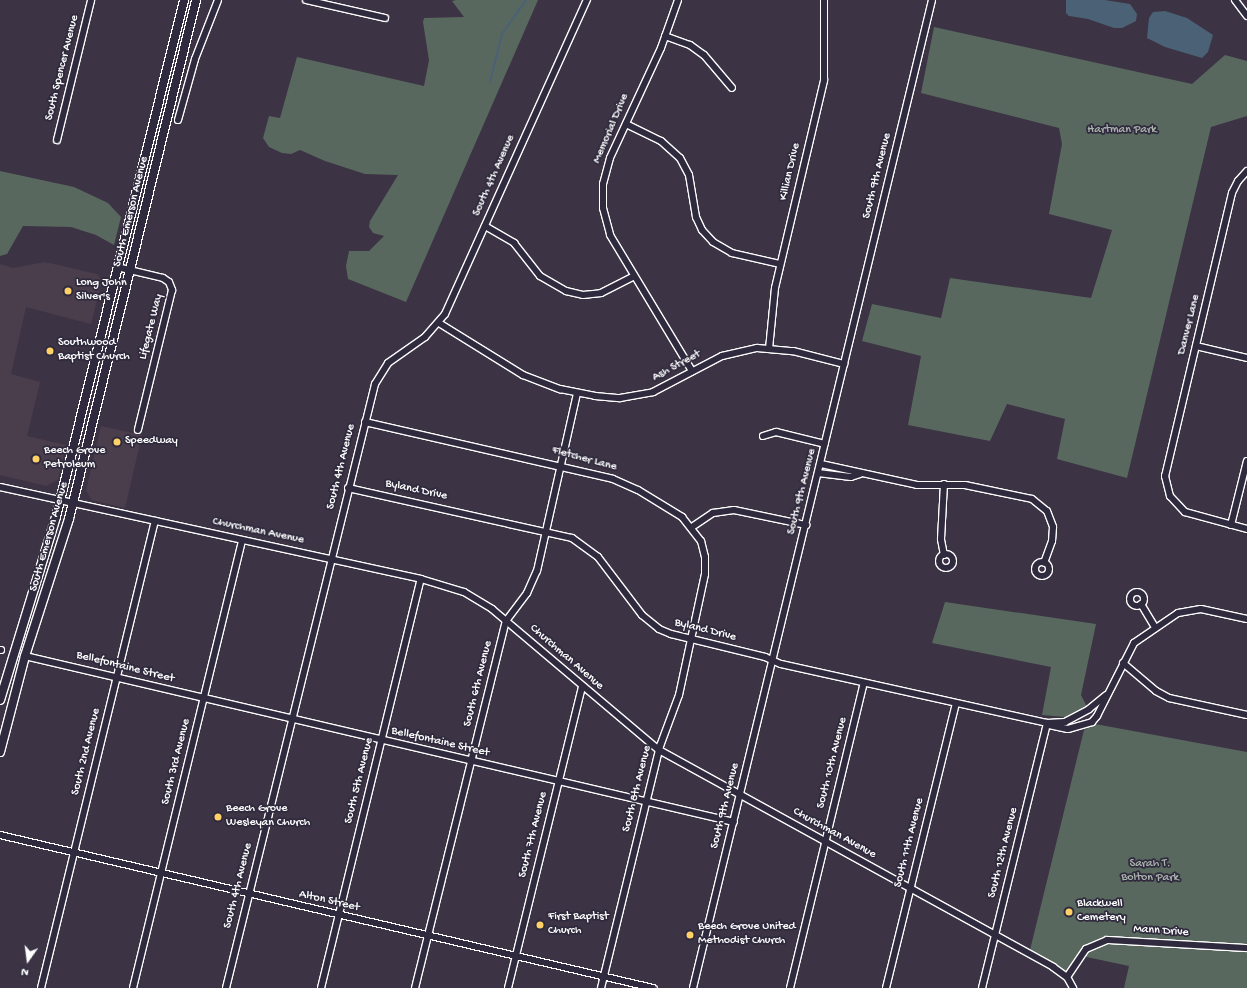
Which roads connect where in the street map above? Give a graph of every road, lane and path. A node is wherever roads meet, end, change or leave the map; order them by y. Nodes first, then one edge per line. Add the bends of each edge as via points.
1 (91, 0) edge
2 (184, 0) edge
3 (196, 0) edge
4 (218, 0) edge
5 (306, 0) edge
6 (587, 0) edge
7 (678, 0) edge
8 (824, 0) edge
9 (932, 0) edge
10 (1235, 0) edge
11 (1247, 16) edge
12 (385, 18) dead end
13 (665, 36) junction
14 (732, 88) dead end
15 (178, 120) dead end
16 (626, 124) junction
17 (57, 140) dead end
18 (1247, 171) edge
19 (485, 226) junction
20 (780, 264) junction
21 (117, 267) junction
22 (130, 270) junction
23 (634, 276) junction
24 (439, 323) junction
25 (1196, 346) junction
26 (769, 349) junction
27 (1247, 358) edge
28 (844, 364) junction
29 (692, 371) junction
30 (577, 393) junction
31 (365, 422) junction
32 (138, 430) dead end
33 (763, 436) dead end
34 (825, 444) junction
35 (1247, 461) edge
36 (821, 464) junction
37 (562, 465) junction
38 (818, 473) junction
39 (860, 474) junction
40 (944, 484) junction
41 (0, 487) edge
42 (348, 488) junction
43 (60, 500) junction
44 (73, 503) junction
45 (154, 521) junction
46 (806, 525) junction
47 (1231, 525) junction
48 (692, 527) junction
49 (1247, 529) edge
50 (547, 531) junction
51 (242, 540) junction
52 (944, 555) dead end
53 (331, 560) junction
54 (1044, 563) dead end
55 (421, 579) junction
56 (1141, 604) dead end
57 (1247, 619) edge
58 (506, 621) junction
59 (1155, 627) junction
60 (691, 639) junction
61 (25, 656) junction
62 (774, 661) junction
63 (1123, 663) junction
64 (117, 677) junction
65 (864, 683) junction
66 (582, 687) junction
67 (1106, 694) junction
68 (204, 699) junction
69 (0, 700) edge
70 (956, 703) junction
71 (1247, 716) edge
72 (291, 720) junction
73 (1047, 724) junction
74 (381, 740) junction
75 (659, 750) junction
76 (0, 752) edge
77 (471, 761) junction
78 (559, 782) junction
79 (740, 796) junction
80 (646, 802) junction
81 (734, 822) junction
82 (0, 835) edge
83 (825, 842) junction
84 (74, 853) junction
85 (161, 874) junction
86 (910, 888) junction
87 (249, 894) junction
88 (338, 915) junction
89 (995, 935) junction
90 (428, 936) junction
91 (1247, 948) edge
92 (516, 956) junction
93 (604, 977) junction
94 (1067, 977) junction
95 (40, 988) edge
96 (133, 988) edge
97 (226, 988) edge
98 (321, 988) edge
99 (416, 988) edge
100 (508, 988) edge
101 (601, 988) edge
102 (653, 988) edge
103 (693, 988) edge
104 (790, 988) edge
105 (886, 988) edge
106 (982, 988) edge
107 (1073, 988) edge

1 - 17 street, South Spencer Avenue
2 - 21 main road, South Emerson Avenue
3 - 22 main road, South Emerson Avenue
4 - 15 street via 195,59
5 - 12 street
6 - 19 street, South 4th Avenue
7 - 13 street, Memorial Drive
8 - 20 street, Killian Drive via 824,80
9 - 28 street, South 9th Avenue
10 - 11 street
13 - 14 street via 690,45 704,55
13 - 16 street, Memorial Drive
16 - 20 street via 661,141 680,158 689,175 696,217 702,230 713,242 732,253
16 - 23 street, Memorial Drive via 605,176 603,208 610,235
18 - 25 street, Danver Lane via 1238,181 1232,194
19 - 23 street via 514,243 547,281 566,291 583,295 598,294 620,286
19 - 24 street, South 4th Avenue
20 - 26 street, Killian Drive via 771,310
21 - 22 street, Lifegate Way
21 - 43 main road, South Emerson Avenue
22 - 32 street, Lifegate Way via 166,280 172,290
22 - 44 main road, South Emerson Avenue
23 - 29 street, Memorial Drive
24 - 30 street, Ash Street via 513,370 544,384
24 - 31 street, South 4th Avenue via 425,337 384,367 375,384
25 - 27 street
25 - 47 street, Danver Lane via 1166,468 1167,489 1173,501 1185,512
26 - 28 street, Ash Street via 792,351
26 - 29 street, Ash Street via 738,351
28 - 34 street, South 9th Avenue
29 - 30 street, Ash Street via 658,390 634,396 612,398
30 - 37 street, South 6th Avenue
31 - 37 street, Fletcher Lane
31 - 42 street, South 4th Avenue
33 - 34 street via 776,432
34 - 36 street, South 9th Avenue
35 - 47 street
36 - 38 street, South 9th Avenue
36 - 39 street
37 - 48 street, Fletcher Lane via 593,472 633,488 682,517
37 - 50 street, South 6th Avenue
38 - 39 street via 851,477
38 - 46 street, South 9th Avenue
39 - 40 street via 925,486
40 - 52 street via 941,539
40 - 54 street via 970,486 1032,499 1039,504 1047,511 1053,527 1053,538
41 - 43 street, Churchman Avenue
42 - 50 street, Byland Drive
42 - 53 street, South 4th Avenue
43 - 44 street, Churchman Avenue
43 - 69 main road, South Emerson Avenue via 43,566
44 - 45 street, Churchman Avenue
44 - 61 main road, South Emerson Avenue
45 - 51 street, Churchman Avenue
45 - 64 street, South 2nd Avenue
46 - 48 street via 734,510 713,513
46 - 62 street, South 9th Avenue
47 - 49 street
48 - 60 street, South 8th Avenue via 703,547 706,566
50 - 58 street, South 6th Avenue via 532,584
50 - 60 street, Byland Drive via 574,539 592,551 652,624 666,633
51 - 53 street, Churchman Avenue
51 - 68 street, South 3rd Avenue
53 - 55 street, Churchman Avenue
53 - 72 street, South 4th Avenue
55 - 58 street, Churchman Avenue via 466,593
55 - 74 street, South 5th Avenue
56 - 59 street
57 - 59 street via 1203,609 1189,610
58 - 66 street, Churchman Avenue
58 - 77 street, South 6th Avenue
59 - 63 street via 1136,641
60 - 62 street, Byland Drive
60 - 75 street, South 8th Avenue via 676,705
61 - 64 street, Bellefontaine Street
61 - 76 main road, South Emerson Avenue
62 - 65 street, Byland Drive
62 - 79 street, South 9th Avenue
63 - 67 street
63 - 71 street via 1156,691 1169,698
64 - 68 street, Bellefontaine Street
64 - 84 street, South 2nd Avenue
65 - 70 street, Byland Drive
65 - 83 street, South 10th Avenue
66 - 75 street, Churchman Avenue
66 - 78 street, South 7th Avenue
67 - 73 street via 1089,709 1065,722
67 - 73 street, Byland Drive via 1097,716 1086,725 1060,729
68 - 72 street, Bellefontaine Street
68 - 85 street, South 3rd Avenue
70 - 73 street, Byland Drive
70 - 86 street, South 11th Avenue
72 - 74 street, Bellefontaine Street
72 - 87 street, South 4th Avenue
73 - 89 street, South 12th Avenue
74 - 77 street, Bellefontaine Street
74 - 88 street, South 5th Avenue
75 - 79 street, Churchman Avenue
75 - 80 street, South 8th Avenue
77 - 78 street, Bellefontaine Street
77 - 90 street, South 6th Avenue
78 - 80 street, Bellefontaine Street
78 - 92 street, South 7th Avenue
79 - 81 street, South 9th Avenue
79 - 83 street, Churchman Avenue
80 - 81 street, Bellefontaine Street
80 - 93 street, South 8th Avenue
81 - 103 street, South 9th Avenue
82 - 84 street, Alton Street
83 - 86 street, Churchman Avenue
83 - 104 street, South 10th Avenue
84 - 85 street, Alton Street
84 - 95 street, South 2nd Avenue
85 - 87 street, Alton Street
85 - 96 street, South 3rd Avenue
86 - 89 street, Churchman Avenue
86 - 105 street, South 11th Avenue
87 - 88 street, Alton Street
87 - 97 street, South 4th Avenue
88 - 90 street, Alton Street
88 - 98 street, South 5th Avenue
89 - 94 street, Churchman Avenue
89 - 106 street, South 12th Avenue
90 - 92 street, Alton Street
90 - 99 street, South 6th Avenue
91 - 94 street, Mann Drive via 1107,940 1086,949
92 - 93 street, Alton Street
92 - 100 street, South 7th Avenue
93 - 101 street, South 8th Avenue
93 - 102 street, Alton Street
94 - 107 street

